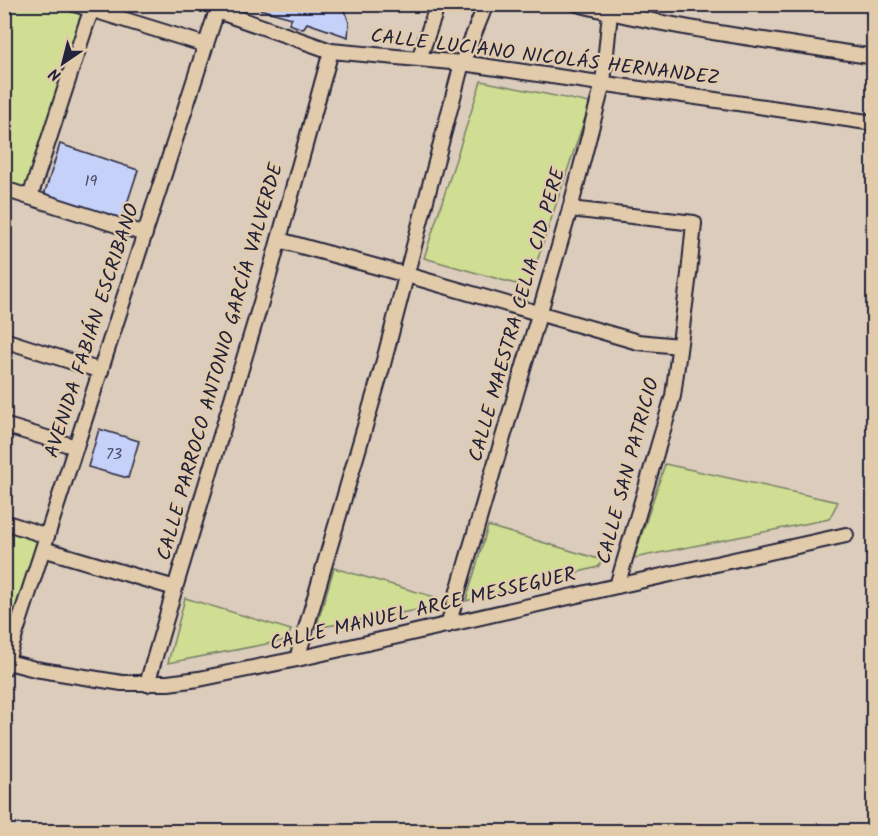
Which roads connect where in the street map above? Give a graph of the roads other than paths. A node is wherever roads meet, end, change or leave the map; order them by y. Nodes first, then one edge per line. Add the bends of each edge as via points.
1 (74, 4) edge
2 (438, 4) edge
3 (486, 4) edge
4 (577, 4) edge
5 (93, 8) edge
6 (218, 8) edge
7 (610, 13) junction
8 (206, 45) junction
9 (331, 51) junction
10 (873, 57) edge
11 (418, 59) junction
12 (462, 63) junction
13 (603, 83) junction
14 (873, 123) edge
15 (4, 189) edge
16 (30, 197) junction
17 (570, 209) junction
18 (145, 234) junction
19 (279, 240) junction
20 (407, 275) junction
21 (539, 314) junction
22 (4, 340) edge
23 (679, 346) junction
24 (100, 371) junction
25 (4, 425) edge
26 (76, 447) junction
27 (4, 522) edge
28 (846, 535) dead end
29 (45, 542) junction
30 (617, 585) junction
31 (175, 588) junction
32 (448, 625) junction
33 (297, 659) junction
34 (5, 664) edge
35 (147, 684) junction

1 - 5 street
2 - 11 street
3 - 12 street
4 - 7 street
5 - 8 street
5 - 16 street
6 - 8 street, AVENIDA FABIÁN ESCRIBANO
6 - 9 street, CALLE LUCIANO NICOLÁS HERNANDEZ
7 - 10 street
7 - 13 street, CALLE MAESTRA CELIA CID PERE
8 - 18 street, AVENIDA FABIÁN ESCRIBANO
9 - 11 street, CALLE LUCIANO NICOLÁS HERNANDEZ
9 - 19 street, CALLE PARROCO ANTONIO GARCÍA VALVERDE
11 - 12 street, CALLE LUCIANO NICOLÁS HERNANDEZ
12 - 13 street, CALLE LUCIANO NICOLÁS HERNANDEZ
12 - 20 street
13 - 14 street, CALLE LUCIANO NICOLÁS HERNANDEZ
13 - 17 street, CALLE MAESTRA CELIA CID PERE
15 - 16 street
16 - 18 street
17 - 21 street, CALLE MAESTRA CELIA CID PERE
17 - 23 street, CALLE SAN PATRICIO via 694,223
18 - 24 street, AVENIDA FABIÁN ESCRIBANO
19 - 20 street
19 - 31 street, CALLE PARROCO ANTONIO GARCÍA VALVERDE
20 - 21 street
20 - 33 street
21 - 23 street via 638,342
21 - 32 street, CALLE MAESTRA CELIA CID PERE
22 - 24 street
23 - 30 street, CALLE SAN PATRICIO via 673,396
24 - 26 street, AVENIDA FABIÁN ESCRIBANO
25 - 26 street
26 - 29 street, AVENIDA FABIÁN ESCRIBANO
27 - 29 street
28 - 30 street, CALLE MANUEL ARCE MESSEGUER
29 - 31 street
29 - 34 street, AVENIDA FABIÁN ESCRIBANO
30 - 32 street, CALLE MANUEL ARCE MESSEGUER
31 - 35 street, CALLE PARROCO ANTONIO GARCÍA VALVERDE
32 - 33 street, CALLE MANUEL ARCE MESSEGUER
33 - 35 street, CALLE MANUEL ARCE MESSEGUER via 199,679
34 - 35 street, CALLE MANUEL ARCE MESSEGUER

